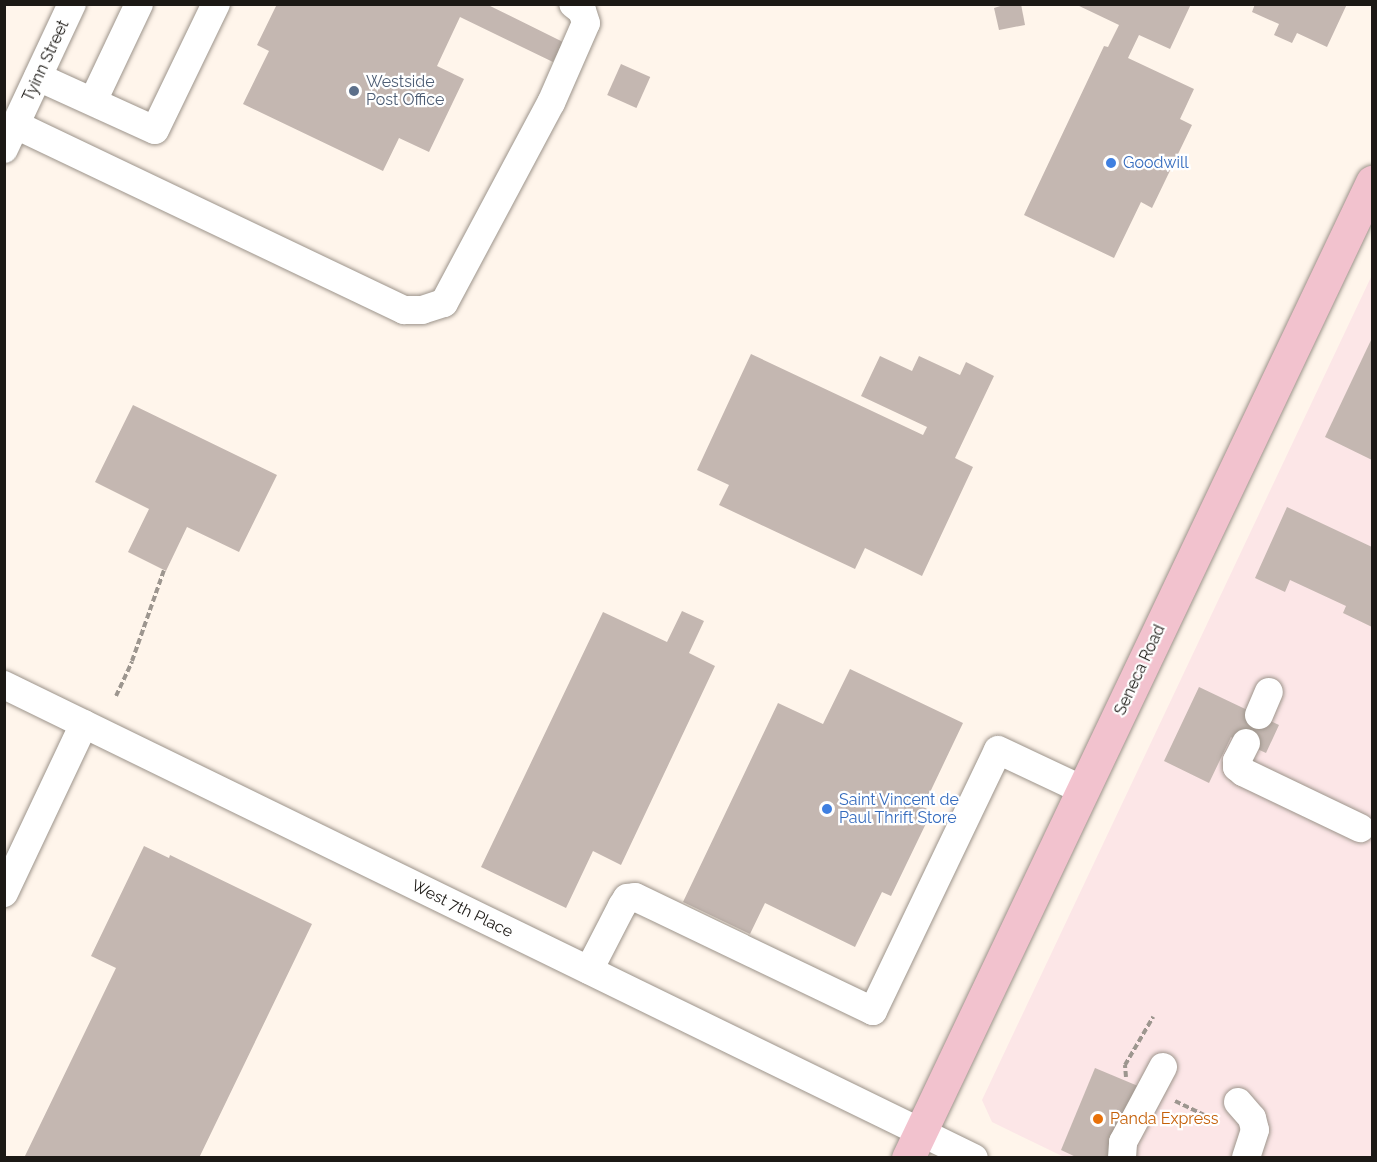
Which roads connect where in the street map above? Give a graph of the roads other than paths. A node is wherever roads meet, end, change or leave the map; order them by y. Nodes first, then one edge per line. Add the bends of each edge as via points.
1 (72, 4) edge
2 (139, 4) edge
3 (216, 4) edge
4 (573, 4) edge
5 (38, 77) junction
6 (93, 102) junction
7 (10, 137) edge
8 (1372, 182) edge
9 (4, 685) edge
10 (84, 724) junction
11 (1245, 743) dead end
12 (1083, 790) junction
13 (1360, 828) dead end
14 (4, 893) edge
15 (589, 970) junction
16 (1156, 1078) road end
17 (1238, 1102) dead end
18 (914, 1145) edge
19 (1249, 1148) edge
20 (974, 1158) edge
21 (1122, 1158) edge

1 - 5 street, Tyinn Street
2 - 6 street
3 - 6 street via 155,130
4 - 7 street via 582,11 586,23 551,103 444,303 422,310 404,310
5 - 6 street
5 - 7 street, Tyinn Street
8 - 12 main road, Seneca Road
9 - 10 street, West 7th Place
10 - 14 street
10 - 15 street, West 7th Place
11 - 13 street via 1237,761 1243,772
12 - 15 street via 998,750 873,1011 635,897 627,898
12 - 18 main road, Seneca Road
15 - 18 street, West 7th Place
16 - 21 street via 1123,1142
17 - 19 street via 1252,1118 1255,1130
18 - 20 street, West 7th Place

